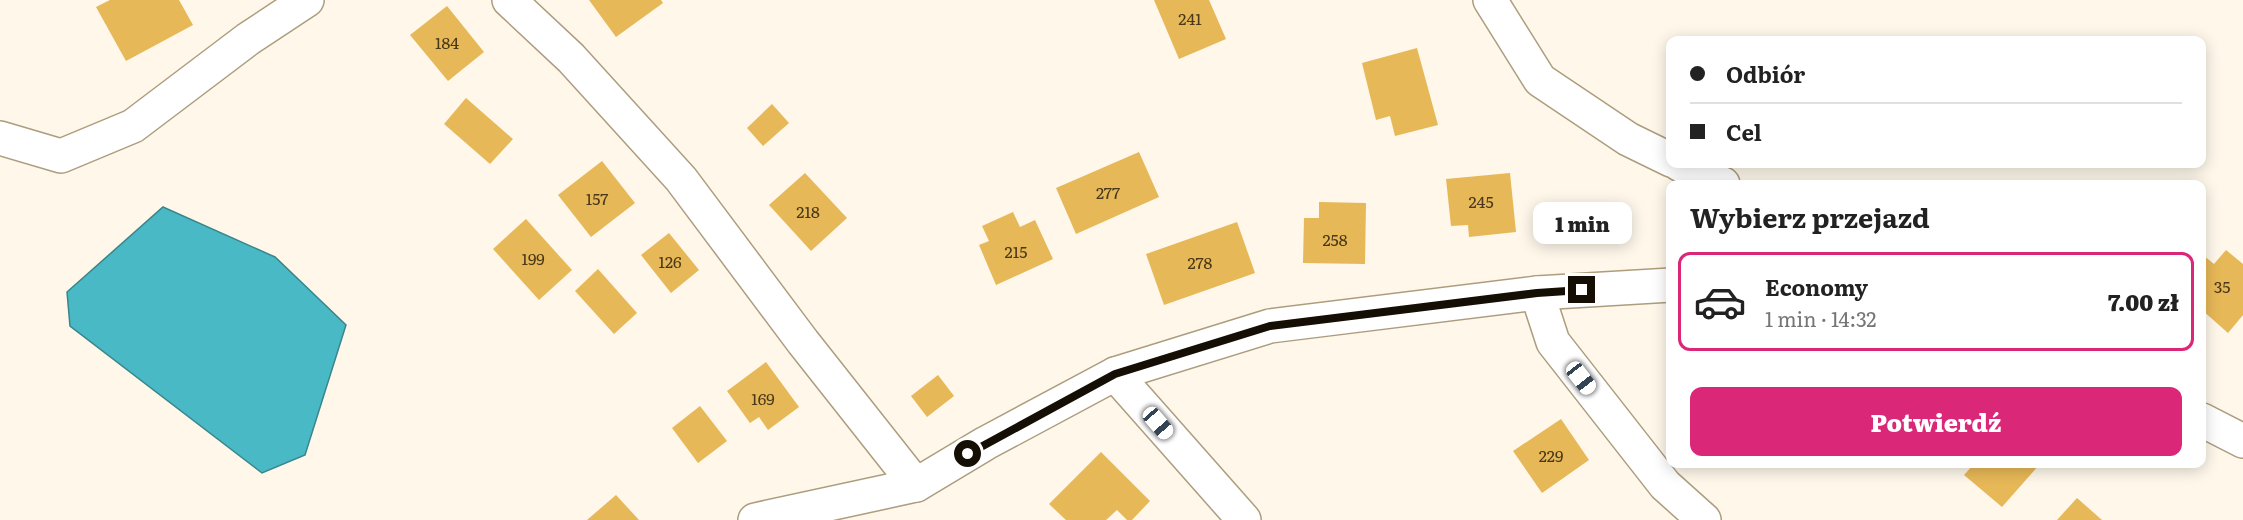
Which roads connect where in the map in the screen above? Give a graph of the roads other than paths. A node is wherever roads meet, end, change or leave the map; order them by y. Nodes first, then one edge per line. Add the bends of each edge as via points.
1 (307, 0) edge
2 (509, 0) edge
3 (1490, 0) edge
4 (0, 138) edge
5 (1666, 158) edge
6 (1688, 168) edge
7 (1714, 180) edge
8 (1666, 285) edge
9 (1537, 293) junction
10 (1115, 374) junction
11 (2206, 422) edge
12 (2243, 441) edge
13 (916, 485) junction
14 (755, 520) edge
15 (1244, 520) edge
16 (1704, 520) edge

1 - 4 street via 248,39 133,126 61,156
2 - 13 street via 571,58 681,179
3 - 5 street via 1540,80 1628,139
6 - 7 street
8 - 9 street
9 - 10 street via 1270,326
9 - 16 street via 1552,342 1665,485
10 - 13 street
10 - 15 street
11 - 12 street
13 - 14 street

